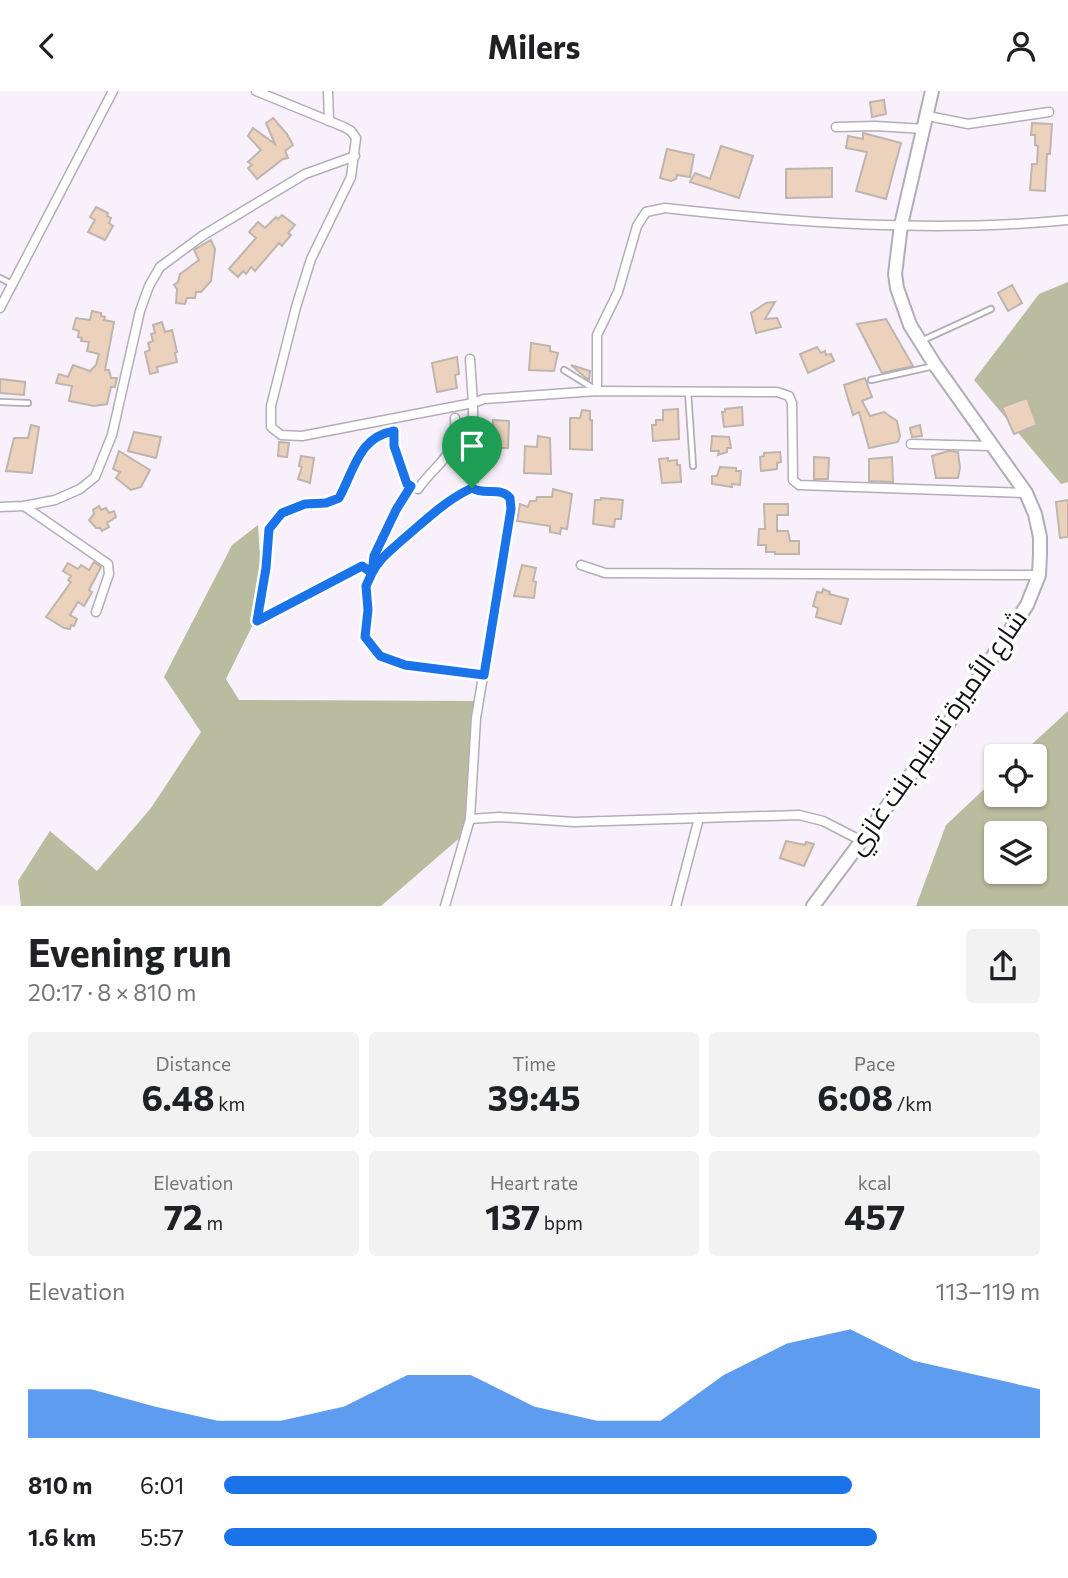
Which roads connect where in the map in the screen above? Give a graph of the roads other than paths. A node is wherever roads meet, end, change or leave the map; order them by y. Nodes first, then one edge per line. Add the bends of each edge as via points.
1 (113, 91) edge
2 (256, 91) edge
3 (328, 91) edge
4 (932, 91) edge
5 (1049, 112) dead end
6 (928, 115) junction
7 (329, 121) junction
8 (836, 127) dead end
9 (925, 129) junction
10 (355, 156) junction
11 (1068, 221) edge
12 (901, 225) junction
13 (0, 278) edge
14 (13, 285) junction
15 (0, 308) edge
16 (990, 309) dead end
17 (920, 341) junction
18 (470, 359) dead end
19 (935, 365) junction
20 (564, 370) dead end
21 (871, 380) dead end
22 (597, 391) junction
23 (688, 392) junction
24 (0, 402) edge
25 (28, 403) dead end
26 (473, 403) junction
27 (455, 418) dead end
28 (911, 444) dead end
29 (993, 446) junction
30 (693, 466) dead end
31 (411, 486) junction
32 (472, 488) junction
33 (1026, 493) junction
34 (24, 506) junction
35 (0, 507) edge
36 (581, 565) dead end
37 (372, 573) junction
38 (1039, 575) junction
39 (96, 613) dead end
40 (484, 675) junction
41 (699, 818) junction
42 (470, 819) junction
43 (862, 841) junction
44 (444, 906) edge
45 (676, 906) edge
46 (813, 906) edge

1 - 14 street
2 - 7 street
3 - 7 street
4 - 6 main road, شارع الأميرة تسنيم بنت غازي
5 - 6 street via 968,124
6 - 9 main road, شارع الأميرة تسنيم بنت غازي
7 - 10 street via 354,134
8 - 9 street
9 - 12 main road, شارع الأميرة تسنيم بنت غازي
10 - 26 street via 347,186 306,274 273,396 271,427 281,435 302,436
10 - 34 street via 305,174 160,267 140,311 100,469 90,482 68,495
11 - 12 street
12 - 17 main road, شارع الأميرة تسنيم بنت غازي via 897,288
12 - 22 street via 764,219 665,208 646,212 597,335
13 - 14 lane
14 - 15 street
16 - 17 lane
17 - 19 main road, شارع الأميرة تسنيم بنت غازي
18 - 26 street
19 - 21 lane
19 - 29 main road, شارع الأميرة تسنيم بنت غازي
20 - 22 lane
22 - 23 street
22 - 26 street
23 - 30 lane
23 - 33 street via 777,392 789,396 793,406 793,480 798,485
24 - 25 lane
26 - 32 street
27 - 31 street via 456,436 450,451 418,489
28 - 29 street
29 - 33 main road, شارع الأميرة تسنيم بنت غازي
31 - 37 street via 374,556
31 - 37 street via 394,446 394,431 379,434 363,447 339,498 282,513 269,529 257,621 362,566
32 - 37 street via 431,514 378,560
32 - 40 street via 503,492 510,498 511,509
33 - 38 main road, شارع الأميرة تسنيم بنت غازي via 1040,537
34 - 35 street
34 - 39 street via 108,564
36 - 38 street via 605,573
37 - 40 street via 366,586 365,637 380,656 405,665
38 - 43 main road, شارع الأميرة تسنيم بنت غازي via 1000,648
40 - 42 street via 476,718
41 - 42 street
41 - 43 street via 799,815 823,821
41 - 45 street
42 - 44 street
43 - 46 main road, شارع الأميرة تسنيم بنت غازي

